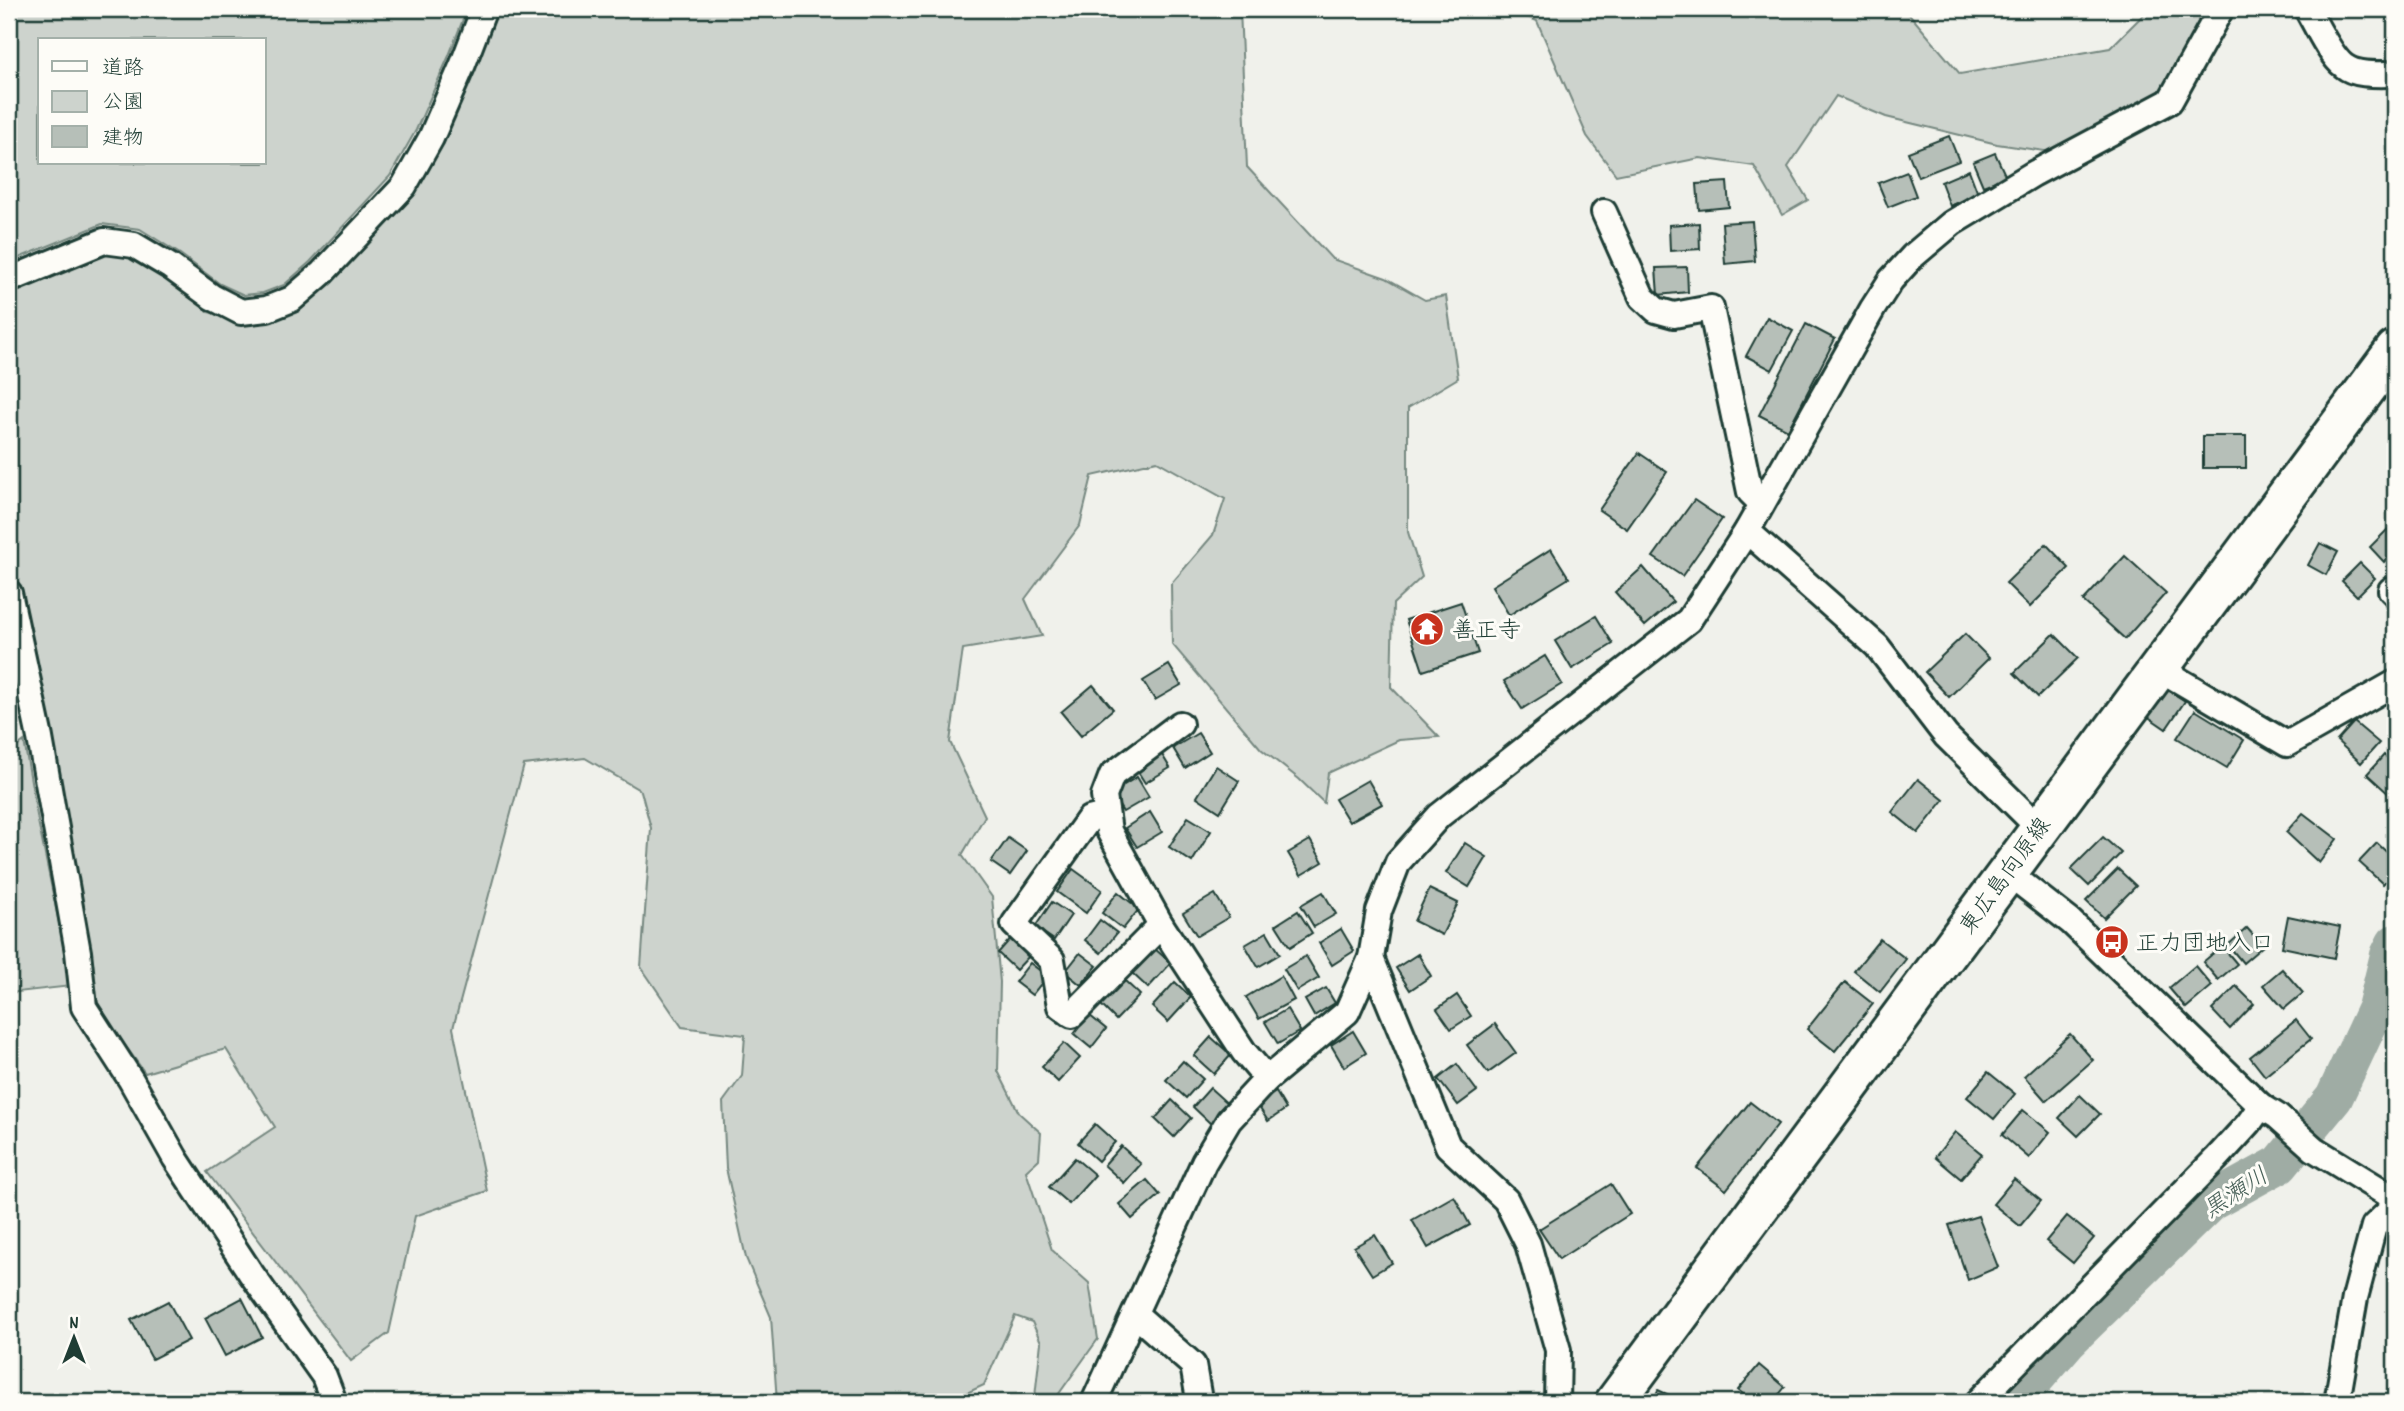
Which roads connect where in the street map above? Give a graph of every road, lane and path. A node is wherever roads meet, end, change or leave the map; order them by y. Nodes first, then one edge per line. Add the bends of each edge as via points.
1 (484, 9) edge
2 (2221, 9) edge
3 (2307, 9) edge
4 (2395, 74) edge
5 (1604, 212) dead end
6 (9, 280) edge
7 (2395, 350) edge
8 (1761, 503) junction
9 (1747, 531) junction
10 (9, 593) edge
11 (2158, 668) junction
12 (2395, 684) edge
13 (1180, 724) dead end
14 (1107, 815) junction
15 (2039, 828) junction
16 (2007, 872) junction
17 (1160, 925) junction
18 (1371, 958) junction
19 (1267, 1079) junction
20 (2269, 1111) junction
21 (2395, 1199) edge
22 (2395, 1206) edge
23 (1135, 1314) junction
24 (334, 1402) edge
25 (1094, 1402) edge
26 (1196, 1402) edge
27 (1557, 1402) edge
28 (1615, 1402) edge
29 (1978, 1402) edge
30 (2337, 1402) edge

1 - 6 street via 431,138 404,186 292,299 267,309 241,312 134,245 104,241
2 - 8 street via 2170,101 2033,174 1952,223 1913,256 1891,280
3 - 4 street via 2344,67
5 - 8 street via 1642,297 1656,310 1674,315 1711,308 1750,492
7 - 11 main road, 東広島向原線
8 - 9 street
9 - 15 street via 1877,646 1946,736
9 - 18 street via 1689,620 1439,816 1398,862 1379,911
10 - 24 street via 40,738 84,1007 175,1158 324,1376
11 - 12 street via 2287,744
11 - 15 main road, 東広島向原線
13 - 14 street via 1112,775 1104,796
14 - 17 street via 1109,831
14 - 17 street via 1089,819 1014,924 1052,960 1060,1006 1072,1014
15 - 16 main road, 東広島向原線
16 - 20 street via 2071,922
16 - 28 main road, 東広島向原線
17 - 19 street
18 - 19 street via 1347,1012
18 - 27 street via 1448,1146 1506,1200 1528,1244 1558,1350
19 - 23 street via 1229,1120 1204,1162
20 - 21 street via 2314,1149
20 - 29 street via 2249,1123
22 - 30 street via 2374,1226 2355,1298
23 - 25 street
23 - 26 street via 1193,1366

